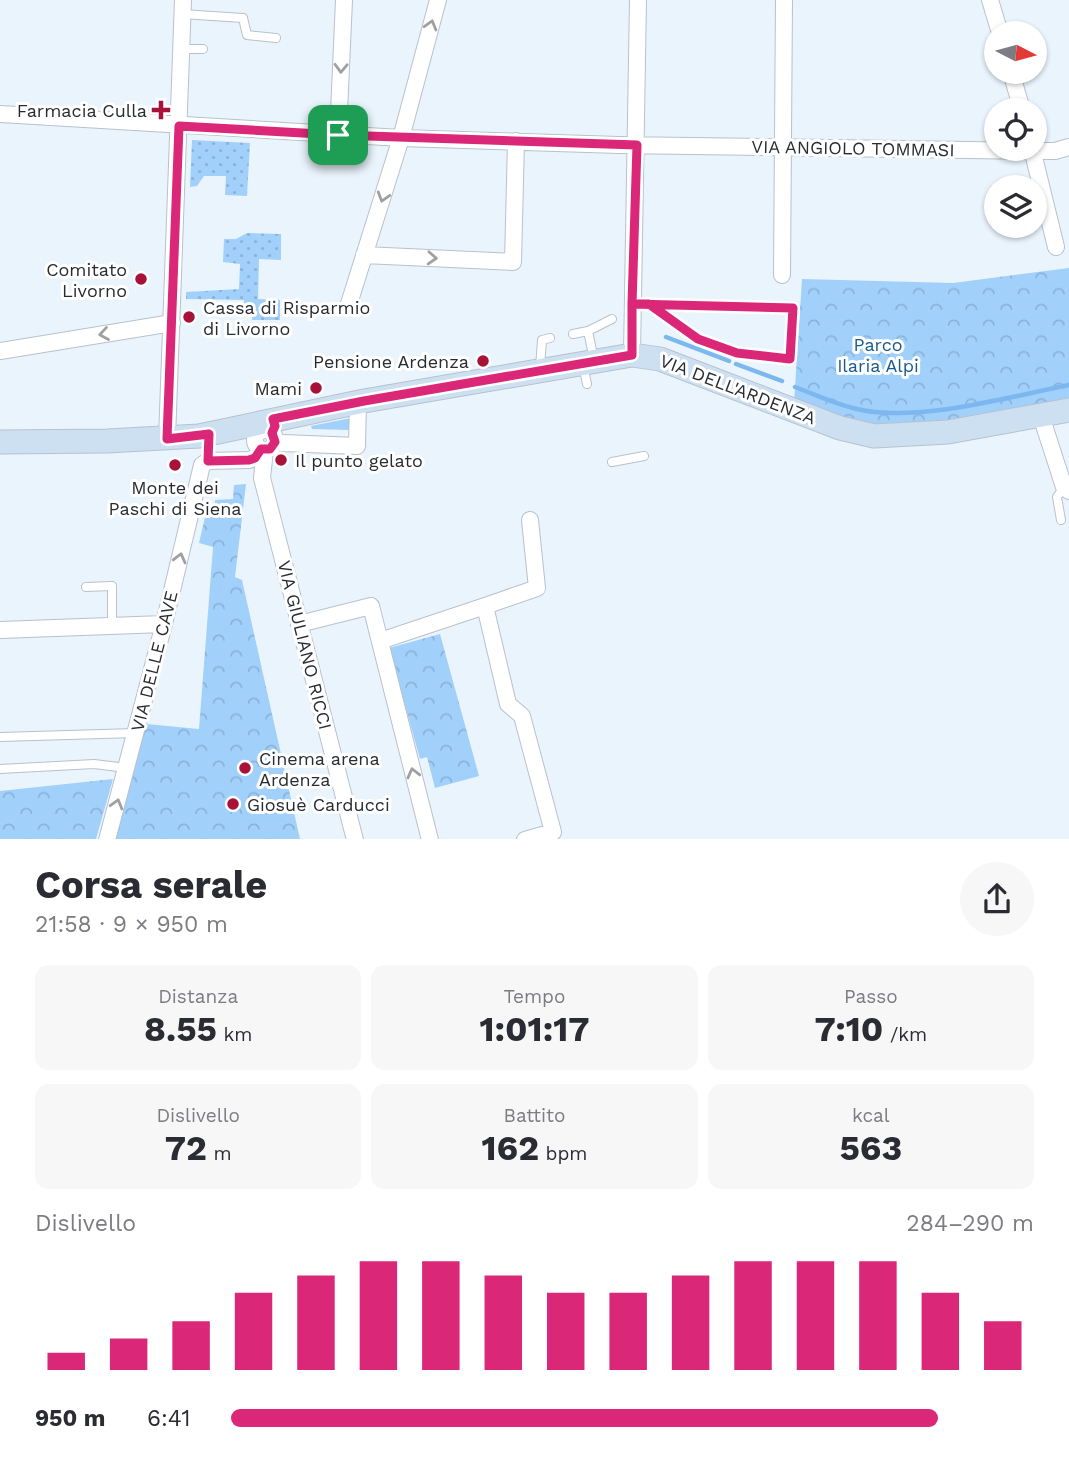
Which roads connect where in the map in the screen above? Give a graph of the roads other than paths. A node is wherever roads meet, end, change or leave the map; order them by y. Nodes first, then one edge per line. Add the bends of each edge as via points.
1 (344, 0) edge
2 (438, 0) edge
3 (638, 0) edge
4 (784, 0) edge
5 (990, 0) edge
6 (183, 7) edge
7 (996, 21) edge
8 (276, 38) dead end
9 (181, 48) junction
10 (203, 49) dead end
11 (0, 114) edge
12 (179, 126) junction
13 (338, 135) junction
14 (401, 138) junction
15 (516, 141) junction
16 (637, 145) junction
17 (783, 147) junction
18 (1069, 147) edge
19 (984, 149) edge
20 (1047, 151) edge
21 (1036, 161) edge
22 (1056, 247) dead end
23 (364, 255) junction
24 (782, 275) dead end
25 (632, 304) junction
26 (649, 304) junction
27 (348, 307) dead end
28 (612, 319) dead end
29 (172, 323) junction
30 (588, 331) junction
31 (573, 334) dead end
32 (550, 338) dead end
33 (0, 351) edge
34 (632, 355) junction
35 (588, 369) junction
36 (539, 371) junction
37 (361, 402) junction
38 (1069, 410) edge
39 (1041, 416) junction
40 (265, 436) junction
41 (167, 439) junction
42 (0, 442) edge
43 (206, 446) junction
44 (644, 456) dead end
45 (612, 462) dead end
46 (1067, 489) edge
47 (530, 520) dead end
48 (1061, 520) dead end
49 (86, 587) dead end
50 (485, 606) junction
51 (164, 624) junction
52 (299, 624) junction
53 (112, 626) junction
54 (0, 630) edge
55 (380, 641) junction
56 (139, 733) junction
57 (0, 737) edge
58 (127, 768) junction
59 (0, 769) edge
60 (105, 833) edge
61 (355, 839) edge
62 (430, 839) edge
63 (525, 839) edge

1 -> 13 street
14 -> 2 street via 429,56
3 - 16 street
4 - 17 street
5 - 7 street
6 - 8 lane via 243,18 247,35
6 - 9 street
9 - 10 lane
9 - 12 street
11 - 12 street, VIA ANGIOLO TOMMASI
12 - 13 street, VIA ANGIOLO TOMMASI
12 - 29 street
13 - 14 street, VIA ANGIOLO TOMMASI
14 - 15 street, VIA ANGIOLO TOMMASI
14 -> 23 street
15 - 16 street, VIA ANGIOLO TOMMASI
23 -> 15 street via 513,262
16 - 17 street, VIA ANGIOLO TOMMASI
16 - 25 street
17 - 19 street, VIA ANGIOLO TOMMASI
17 - 24 street
18 - 20 street, VIA ANGIOLO TOMMASI
21 - 22 street
23 - 27 street
25 - 26 lane
25 - 34 street
26 - 26 lane via 698,339 742,355 790,359 793,308
28 - 30 lane
29 -> 33 street
29 - 41 street
30 - 31 lane
30 - 35 lane
32 - 36 lane via 542,340
34 - 35 main road, VIA DELL'ARDENZA
34 - 39 main road, VIA DELL'ARDENZA via 660,359 841,428 874,436 947,432
35 - 36 main road, VIA DELL'ARDENZA
36 - 37 main road, VIA DELL'ARDENZA
37 - 40 main road, VIA DELL'ARDENZA
37 - 40 street via 357,446 284,443
38 - 39 main road, VIA DELL'ARDENZA
39 - 46 street
40 - 43 main road, VIA DELL'ARDENZA
40 - 43 street via 255,458 249,460
40 - 52 street, VIA GIULIANO RICCI via 262,478
41 - 42 main road
41 - 43 main road
51 -> 43 street, VIA DELLE CAVE
44 - 45 lane
46 - 48 lane via 1057,497
47 - 50 street via 537,588
49 - 53 lane via 112,586
50 - 55 street
50 - 63 street via 508,704 522,716 552,832
51 - 53 street
51 - 56 street, VIA DELLE CAVE
52 - 55 street via 371,607
52 - 61 street, VIA GIULIANO RICCI
53 - 54 street
62 -> 55 street
56 - 57 lane
56 - 58 street, VIA DELLE CAVE
58 - 59 lane via 94,764
60 -> 58 street, VIA DELLE CAVE

